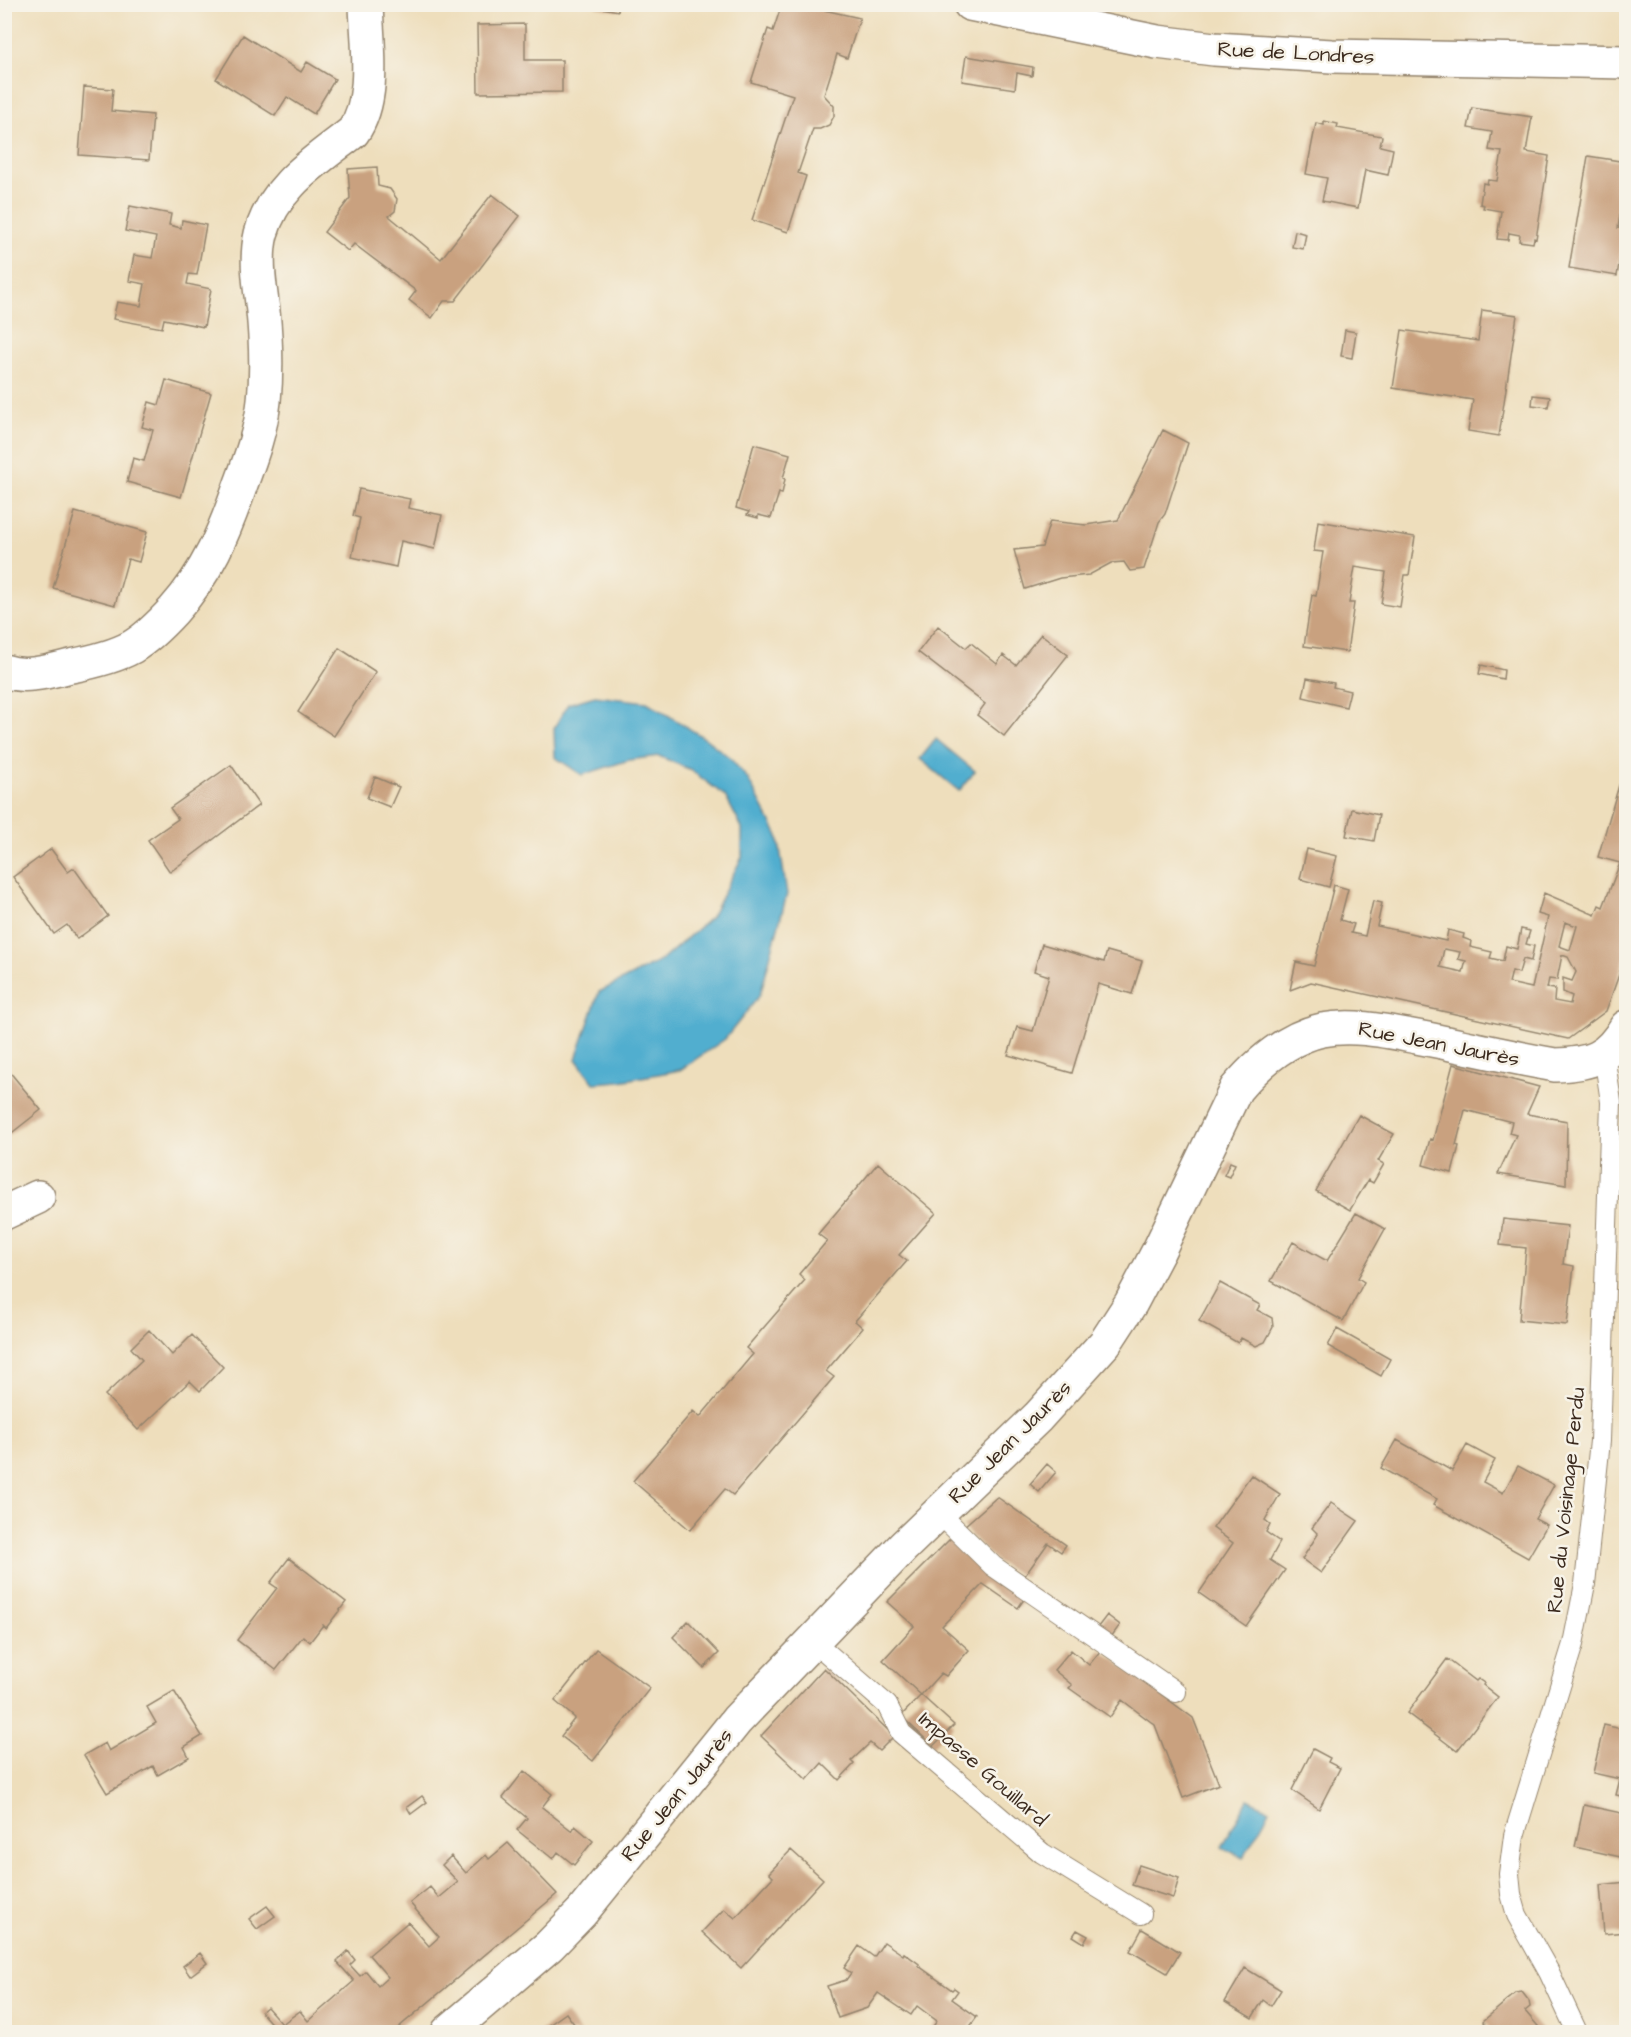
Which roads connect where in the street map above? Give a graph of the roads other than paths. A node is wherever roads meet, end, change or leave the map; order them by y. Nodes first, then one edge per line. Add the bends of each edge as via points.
1 (366, 4) edge
2 (970, 4) edge
3 (1626, 62) edge
4 (4, 671) edge
5 (1626, 1027) edge
6 (1604, 1055) junction
7 (38, 1197) dead end
8 (4, 1213) edge
9 (939, 1513) junction
10 (812, 1640) junction
11 (1176, 1692) dead end
12 (1141, 1914) dead end
13 (448, 2032) edge
14 (1577, 2032) edge

1 - 4 street via 368,84 360,121 353,132 286,186 273,202 261,234 258,263 266,354 264,404 249,462 210,560 166,619 130,647 41,674
2 - 3 street, Rue de Londres via 1157,42 1214,49 1307,55
5 - 6 street
6 - 9 street, Rue Jean Jaurès via 1582,1064 1556,1065 1347,1027 1311,1034 1275,1052 1236,1089 1148,1271 1105,1343 1038,1417
6 - 14 lane, Rue du Voisinage Perdu via 1611,1102 1602,1408 1585,1584 1573,1644 1514,1836 1509,1874 1517,1915
7 - 8 street
9 - 10 street, Rue Jean Jaurès
9 - 11 lane via 993,1566
10 - 12 lane, Impasse Gouillard via 886,1705 901,1733 1042,1852
10 - 13 street, Rue Jean Jaurès via 737,1720 582,1912 549,1946

